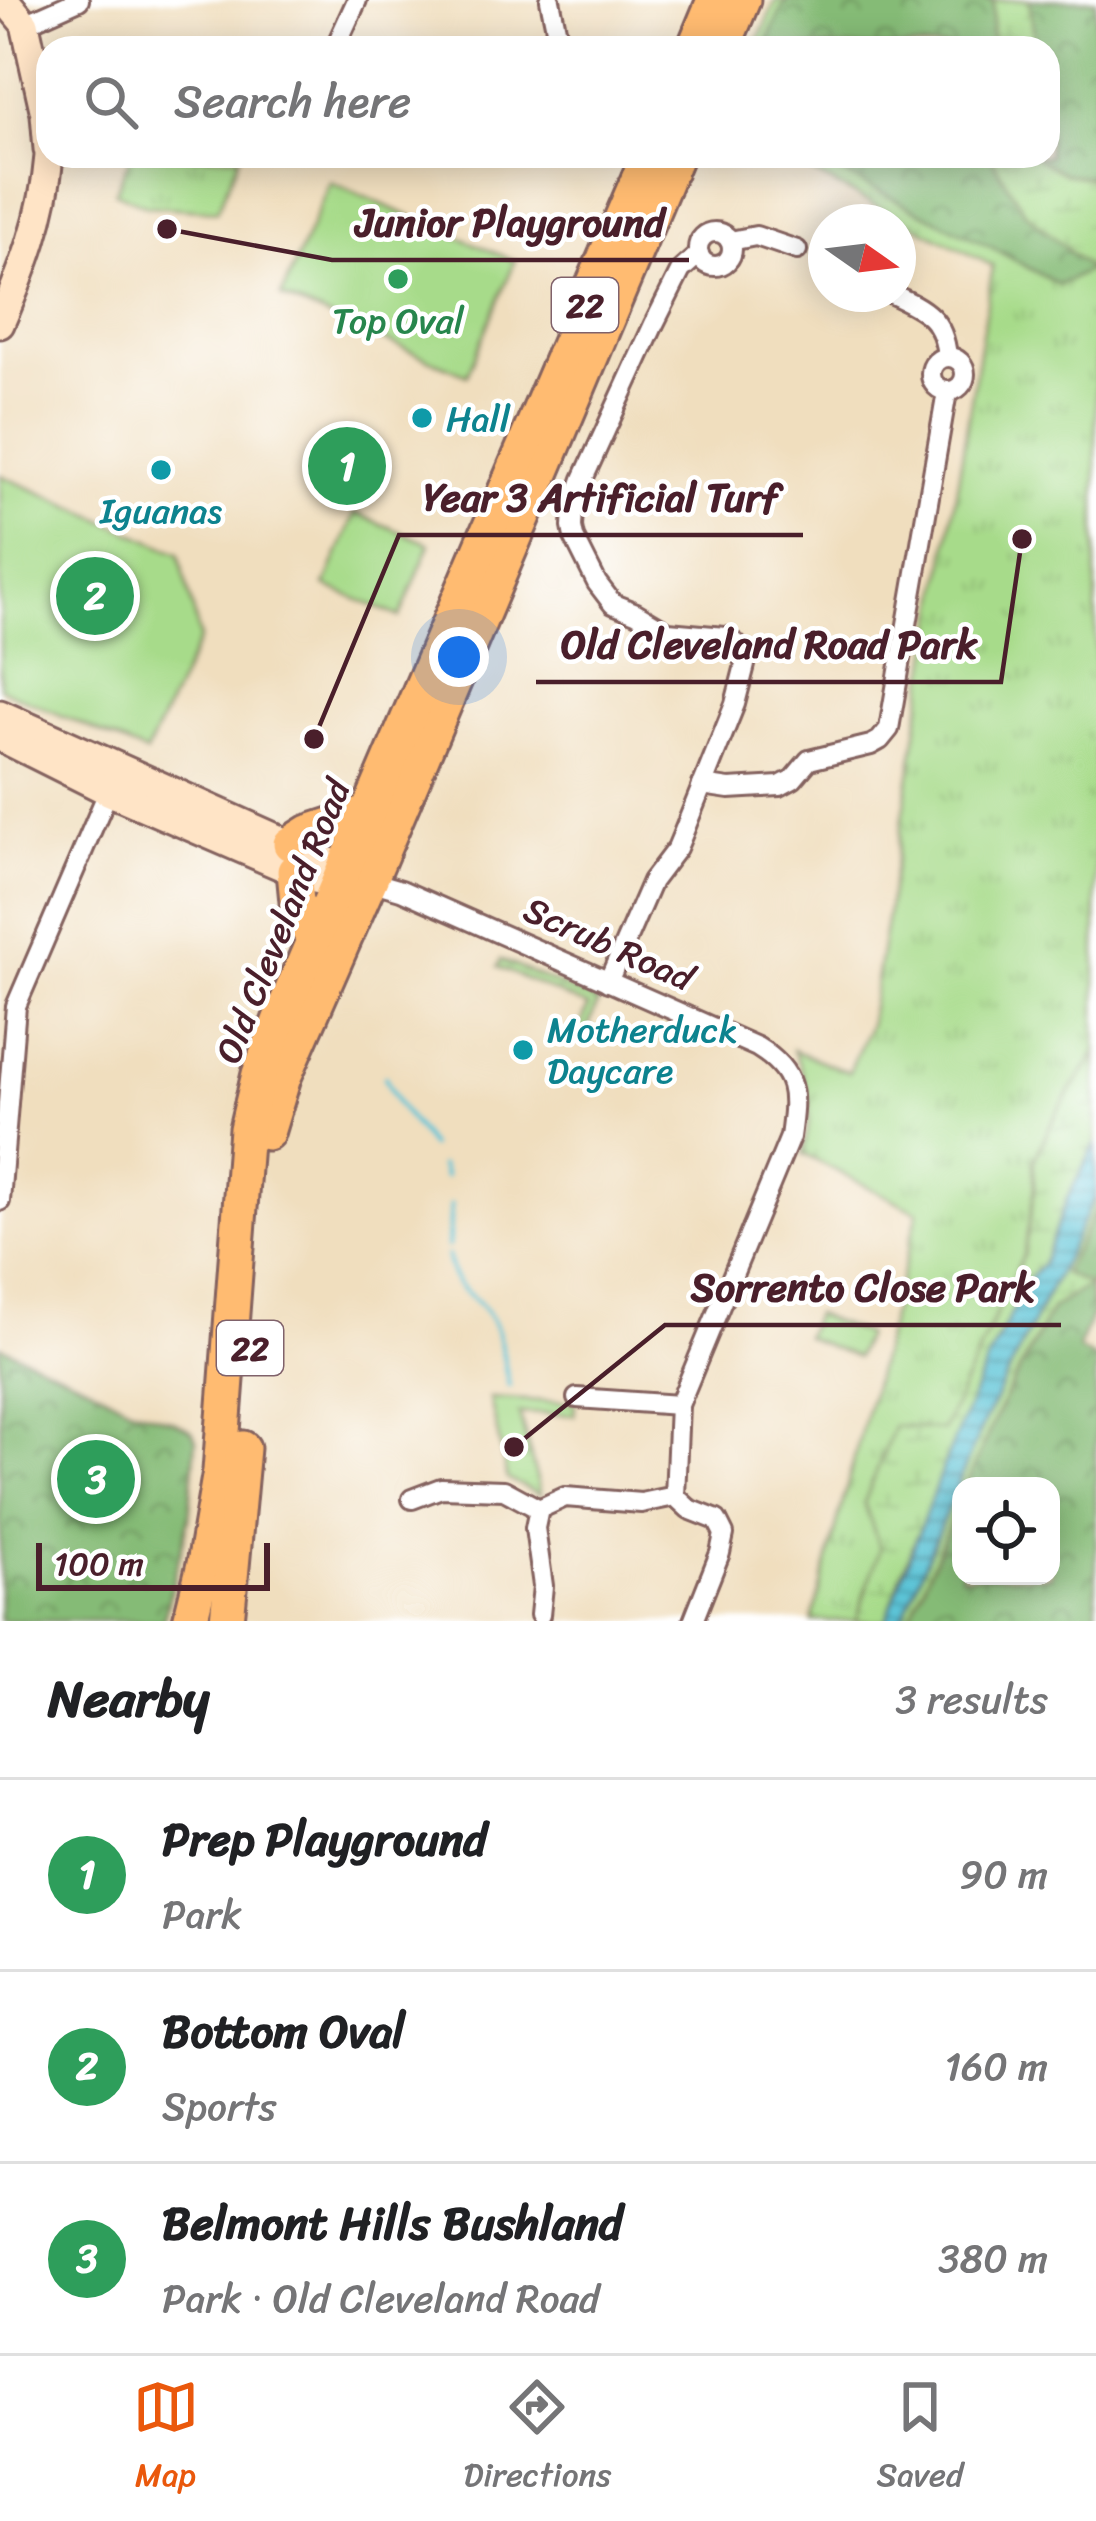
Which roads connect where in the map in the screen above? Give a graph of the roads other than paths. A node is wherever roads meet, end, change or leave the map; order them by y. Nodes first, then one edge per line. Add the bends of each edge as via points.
1 (5, 0) edge
2 (79, 0) edge
3 (357, 0) edge
4 (550, 0) edge
5 (714, 0) edge
6 (743, 0) edge
7 (25, 24) junction
8 (340, 36) edge
9 (558, 36) edge
10 (699, 36) edge
11 (728, 36) edge
12 (36, 74) edge
13 (47, 168) edge
14 (643, 168) edge
15 (671, 168) edge
16 (797, 250) dead end
17 (916, 308) edge
18 (0, 324) edge
19 (0, 714) edge
20 (0, 737) edge
21 (113, 779) junction
22 (702, 785) junction
23 (367, 813) junction
24 (292, 858) junction
25 (350, 877) junction
26 (314, 940) junction
27 (608, 982) junction
28 (0, 983) edge
29 (23, 988) junction
30 (0, 1201) edge
31 (577, 1398) dead end
32 (679, 1405) junction
33 (675, 1496) junction
34 (412, 1498) dead end
35 (538, 1509) junction
36 (540, 1615) dead end
37 (190, 1621) edge
38 (227, 1621) edge
39 (693, 1621) edge

1 - 7 main road
2 - 7 street
3 - 8 street
4 - 9 street
5 - 10 highway
6 - 11 highway
7 - 12 main road
13 - 18 main road via 36,236
14 - 23 highway, Old Cleveland Road / 22
15 - 25 highway, Old Cleveland Road / 22
16 - 22 street via 756,236 730,241 720,232 701,240 644,344 573,508 574,537 613,604 668,632 725,637 742,653 735,704
17 - 22 street via 940,326 947,357 965,375 947,392 889,729 871,745 809,760 780,786
19 - 21 main road, Scrub Road
20 - 21 main road, Scrub Road
21 - 24 main road, Scrub Road
21 - 29 street
22 - 27 street
23 - 24 highway via 309,832
23 - 25 highway, Old Cleveland Road / 22
24 - 25 main road, Scrub Road
24 - 26 highway via 298,912
25 - 26 highway, Old Cleveland Road / 22
25 - 27 street, Scrub Road via 401,890
25 - 38 highway, Old Cleveland Road / 22 via 264,1148
26 - 37 highway, Old Cleveland Road / 22 via 268,1050 246,1129 220,1471
27 - 32 street, Scrub Road via 758,1047 788,1074 795,1097 790,1137
28 - 29 street
29 - 30 street
31 - 32 street
32 - 33 street
33 - 35 street via 641,1503 566,1497
33 - 39 street via 717,1520 724,1534
34 - 35 street via 441,1488 504,1490
35 - 36 street

